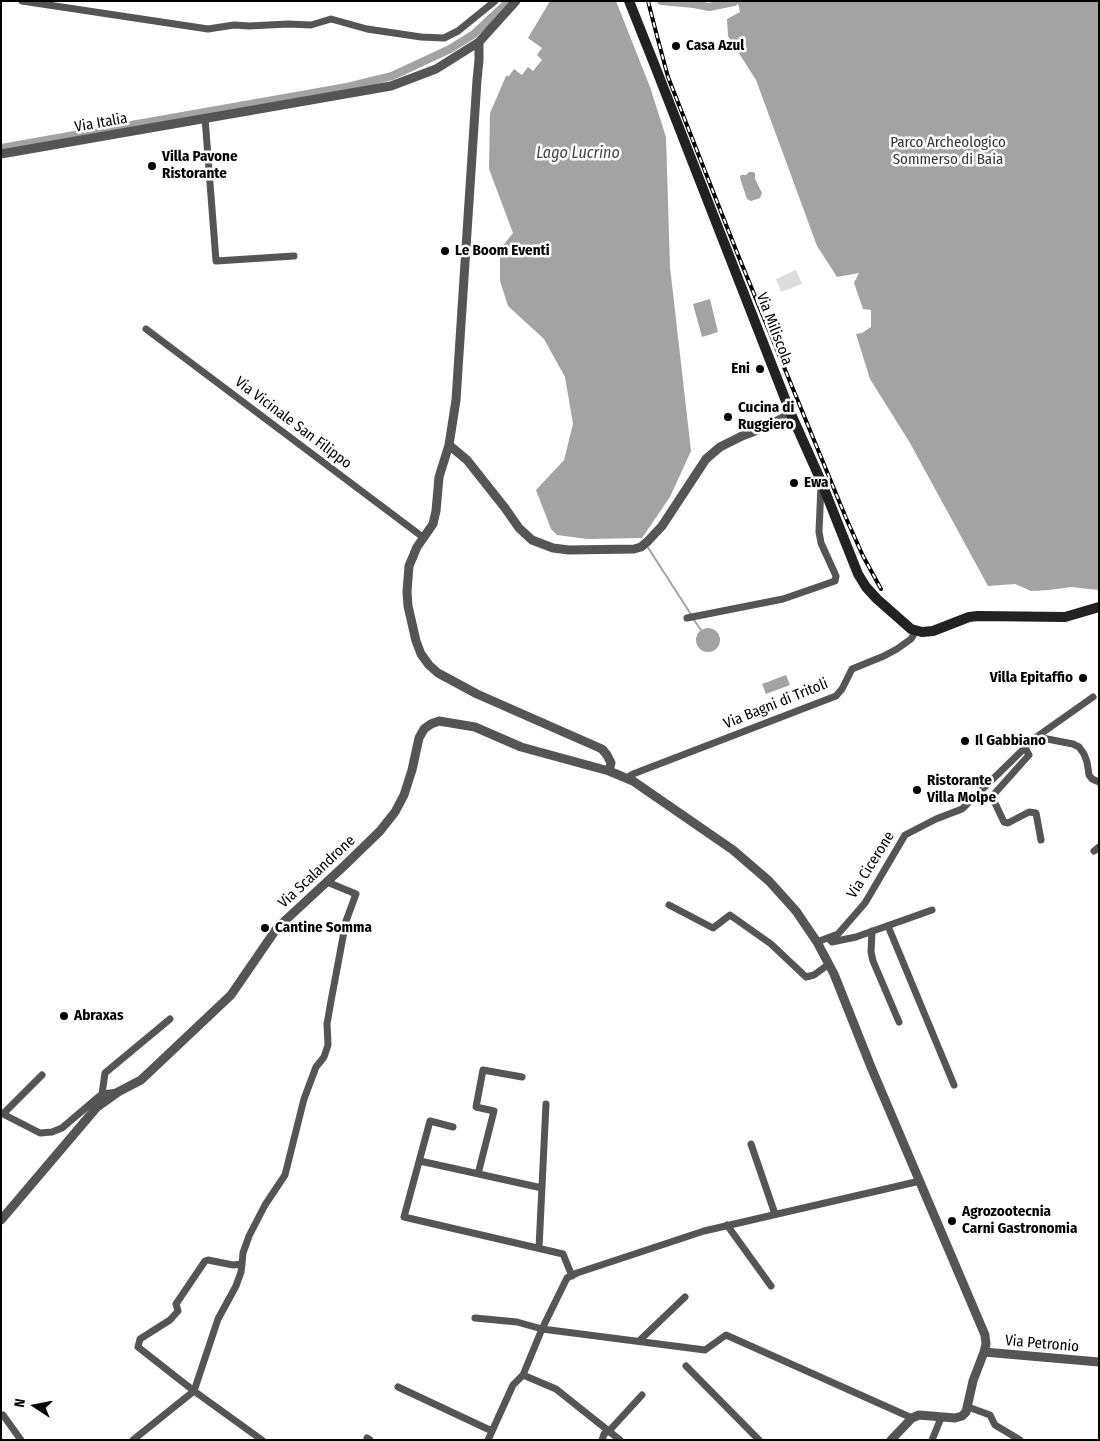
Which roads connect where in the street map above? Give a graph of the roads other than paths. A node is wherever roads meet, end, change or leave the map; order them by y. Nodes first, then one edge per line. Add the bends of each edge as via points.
1 (22, 1) edge
2 (494, 1) edge
3 (516, 1) edge
4 (629, 1) edge
5 (479, 42) junction
6 (205, 118) junction
7 (1, 154) edge
8 (294, 256) dead end
9 (146, 329) dead end
10 (791, 414) junction
11 (450, 445) junction
12 (821, 481) junction
13 (820, 512) junction
14 (834, 512) junction
15 (424, 538) junction
16 (1099, 607) edge
17 (691, 617) dead end
18 (916, 631) junction
19 (1093, 697) dead end
20 (1037, 737) junction
21 (1025, 748) junction
22 (609, 771) junction
23 (627, 778) junction
24 (1099, 782) edge
25 (1041, 840) dead end
26 (327, 882) junction
27 (669, 905) dead end
28 (932, 910) dead end
29 (888, 926) junction
30 (872, 931) junction
31 (828, 938) junction
32 (817, 942) junction
33 (829, 964) junction
34 (170, 1019) dead end
35 (899, 1022) dead end
36 (42, 1075) dead end
37 (522, 1077) dead end
38 (954, 1085) dead end
39 (118, 1092) junction
40 (102, 1094) junction
41 (546, 1104) dead end
42 (453, 1127) dead end
43 (751, 1144) dead end
44 (420, 1161) junction
45 (478, 1174) junction
46 (920, 1181) junction
47 (542, 1188) junction
48 (774, 1214) junction
49 (1, 1220) edge
50 (727, 1225) junction
51 (539, 1248) junction
52 (242, 1264) junction
53 (572, 1276) junction
54 (771, 1286) dead end
55 (686, 1296) dead end
56 (475, 1318) dead end
57 (542, 1329) junction
58 (639, 1341) junction
59 (984, 1352) junction
60 (1099, 1362) edge
61 (686, 1366) dead end
62 (524, 1375) junction
63 (398, 1387) dead end
64 (194, 1390) junction
65 (642, 1395) dead end
66 (968, 1407) junction
67 (3, 1414) dead end
68 (912, 1418) junction
69 (940, 1418) junction
70 (492, 1431) junction
71 (609, 1431) junction
72 (21, 1440) edge
73 (133, 1440) edge
74 (262, 1440) edge
75 (488, 1440) edge
76 (602, 1440) edge
77 (620, 1440) edge
78 (759, 1440) edge
79 (891, 1440) edge
80 (932, 1440) edge
81 (1020, 1440) edge

1 - 2 street via 208,29 234,25 311,25 331,20 421,38 444,38 458,32
3 - 5 street, Via Italia
4 - 10 main road, Via Miliscola
5 - 6 street, Via Italia via 436,69 391,86
5 - 11 street
6 - 7 street, Via Italia
6 - 8 street via 216,261
9 - 15 street, Via Vicinale San Filippo
10 - 11 street via 714,451 662,526 645,544 634,549 569,550 532,540 519,528 467,460
10 - 12 main road, Via Miliscola
11 - 15 street via 439,477 433,524
12 - 13 street
12 - 14 main road, Via Miliscola
13 - 14 street
13 - 17 street via 820,537 836,576 835,581 784,599
14 - 18 main road, Via Miliscola via 866,587 894,616
15 - 22 street via 409,566 407,592 421,654 438,673 477,694 602,749 611,763
16 - 18 main road via 1065,617 969,617 933,631
18 - 23 street, Via Bagni di Tritoli via 897,649 852,669 836,696
19 - 20 street, Via Cicerone
20 - 21 street, Via Cicerone
20 - 24 street via 1079,747 1089,775
21 - 25 street via 1029,755 993,799 1004,822 1030,812 1036,813
21 - 31 street, Via Cicerone via 962,809 905,835 865,902 838,934
22 - 23 street, Via Scalandrone
22 - 26 street, Via Scalandrone via 521,747 475,727 439,721 424,729 419,738 404,796 395,812
23 - 32 street, Via Scalandrone via 733,850 762,874 796,911
26 - 39 street, Via Scalandrone via 277,928 231,995 141,1080
26 - 52 street via 356,894 346,922 331,1001 328,1045 304,1099 285,1175 249,1236
27 - 33 street via 713,928 730,915 771,944 806,977
28 - 29 street
29 - 30 street
29 - 38 street
30 - 31 street via 832,942
30 - 35 street via 873,961
31 - 32 street, Via Cicerone
32 - 33 street, Via Scalandrone
33 - 46 street, Via Scalandrone
34 - 40 street via 105,1073
36 - 40 street via 3,1114 40,1133 62,1128
37 - 45 street via 483,1070 476,1107 494,1111
39 - 40 street
39 - 49 street, Via Scalandrone via 98,1106
41 - 47 street
42 - 44 street via 430,1121
43 - 48 street
44 - 45 street
44 - 51 street via 404,1217
45 - 47 street
46 - 48 street
46 - 59 street, Via Scalandrone via 985,1335
47 - 51 street
48 - 50 street
50 - 53 street
50 - 54 street
51 - 53 street via 563,1254
52 - 64 street via 236,1286 218,1319
52 - 64 street via 233,1266 205,1261 176,1304 178,1311 140,1339 138,1347
53 - 57 street via 567,1278
55 - 58 street
56 - 57 street via 518,1322
57 - 58 street
57 - 62 street
58 - 68 street via 705,1350 726,1336
59 - 60 street, Via Petronio
59 - 66 street
61 - 78 street
62 - 70 street via 513,1385
62 - 71 street via 556,1389
63 - 70 street
64 - 73 street
64 - 74 street
65 - 71 street
66 - 69 street via 962,1416
66 - 81 street via 990,1415 995,1425
67 - 72 street
68 - 69 street via 924,1414
68 - 79 street
69 - 80 street
70 - 75 street
71 - 76 street
71 - 77 street

